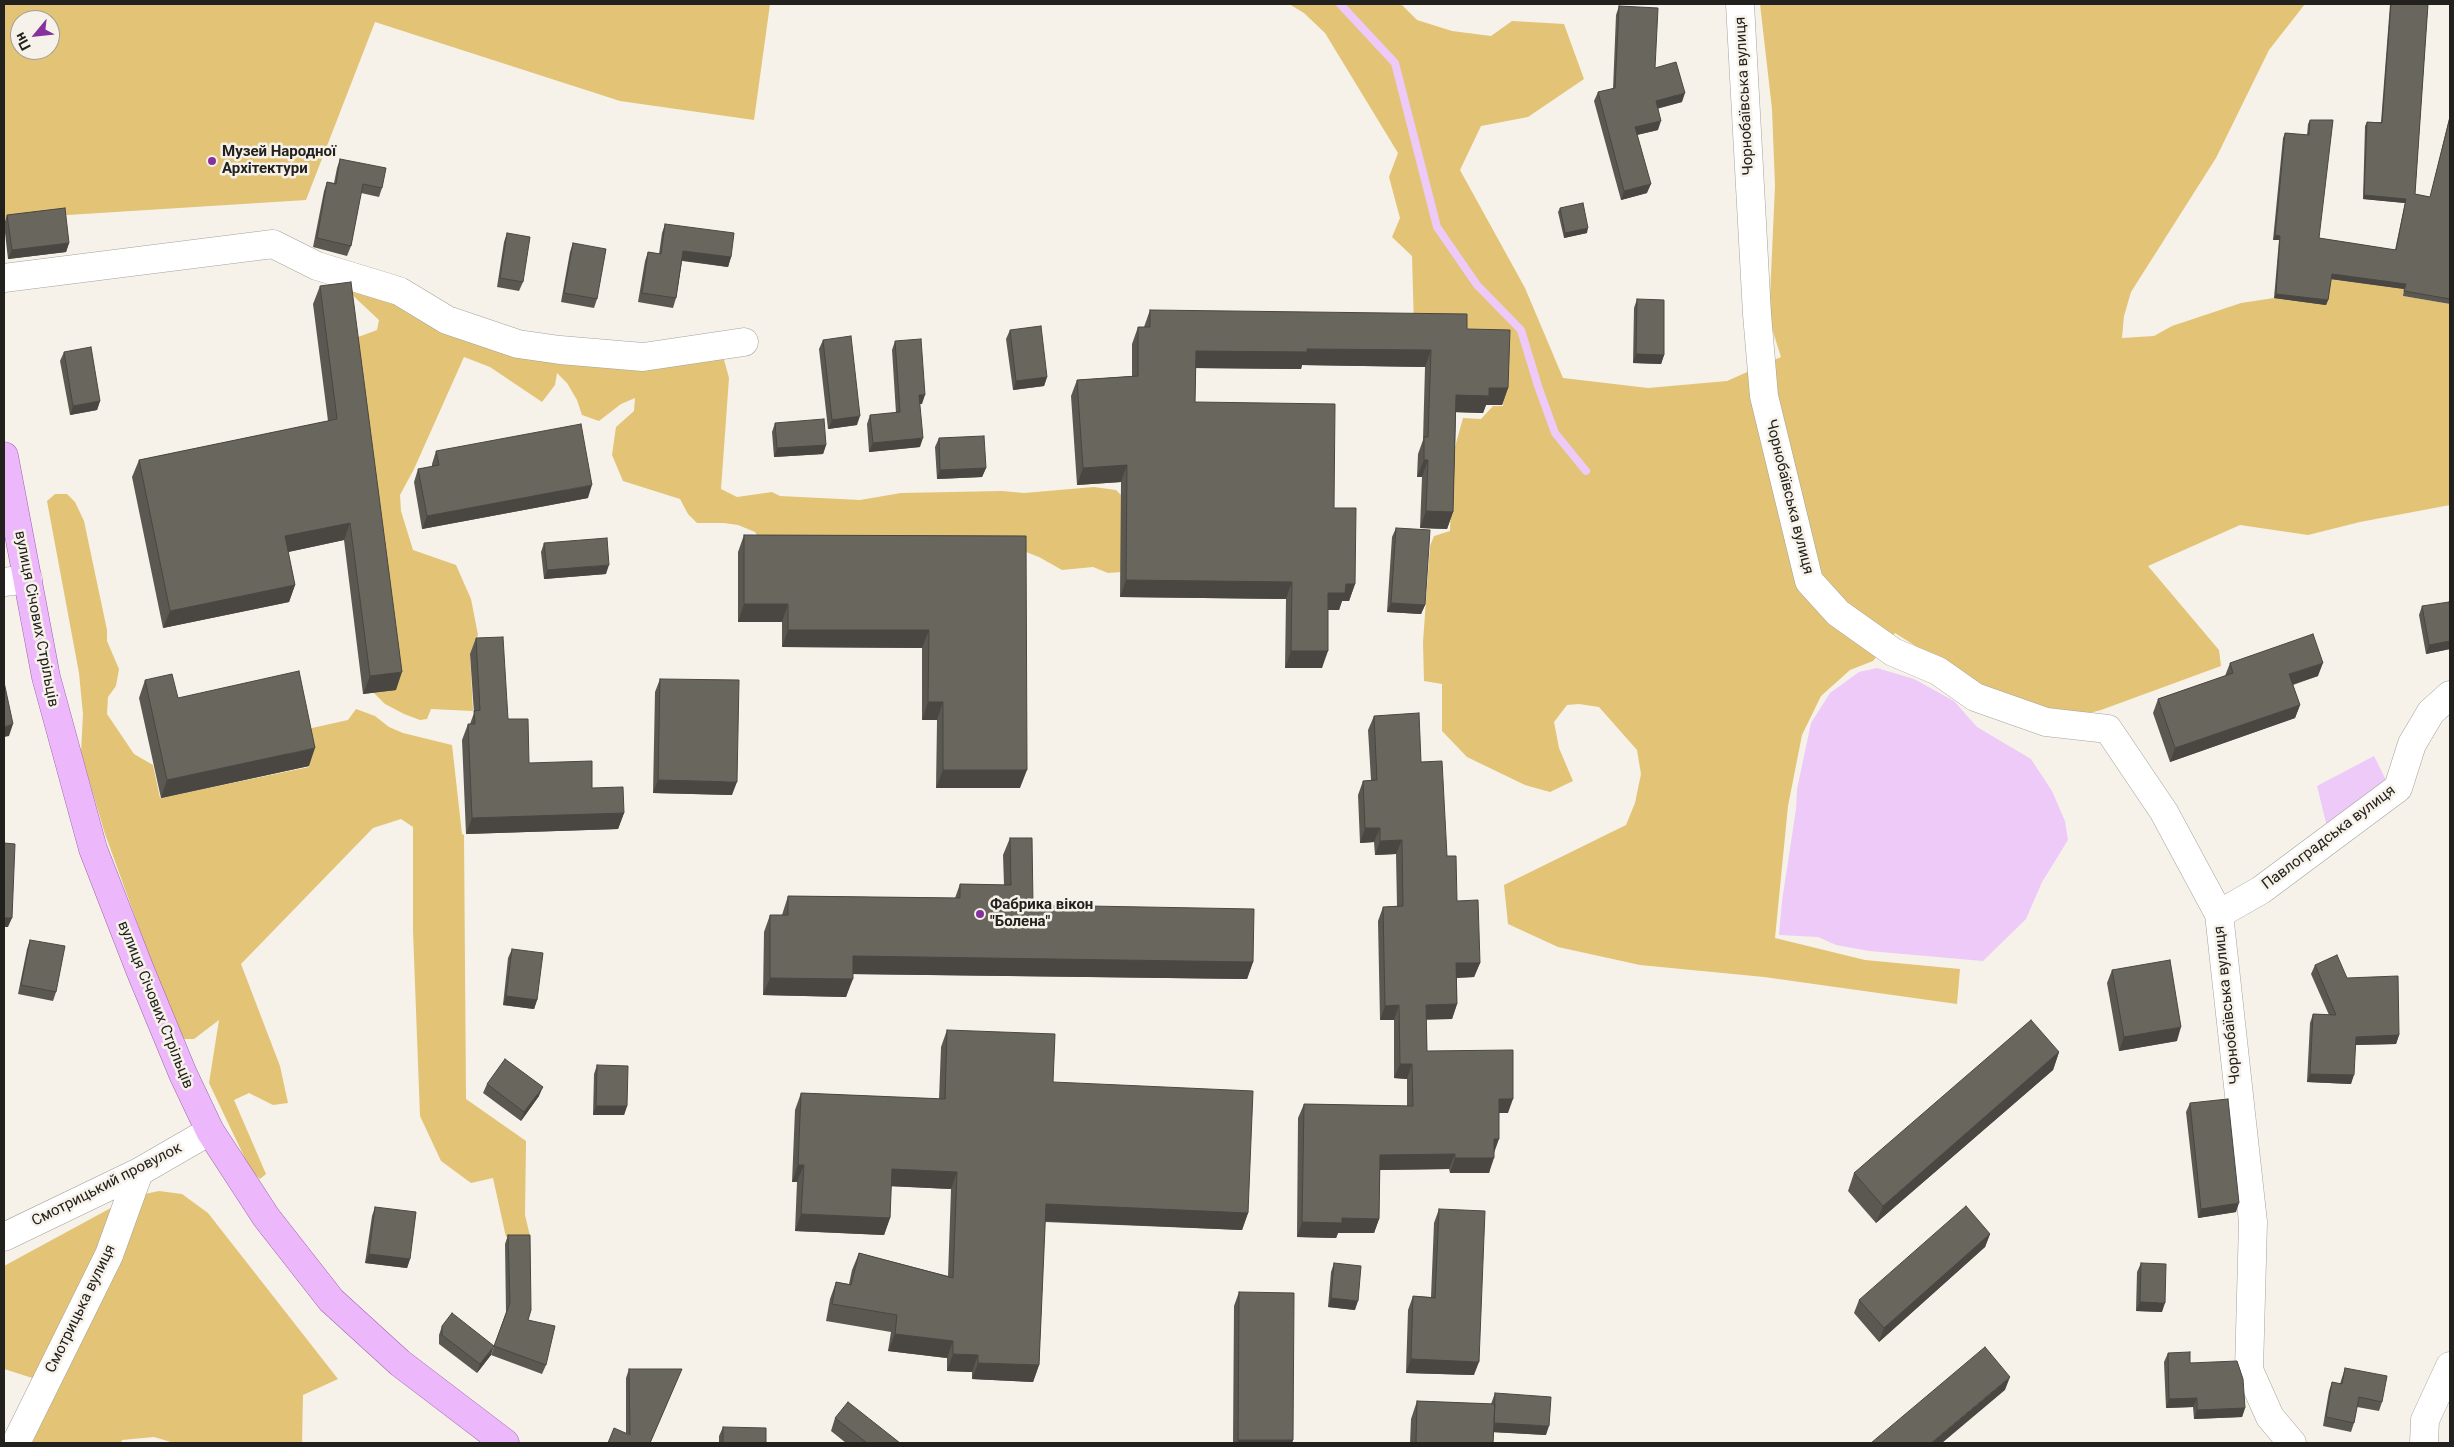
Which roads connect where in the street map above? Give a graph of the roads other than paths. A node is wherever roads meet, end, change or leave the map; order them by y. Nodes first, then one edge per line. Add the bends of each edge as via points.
1 (1740, 4) edge
2 (4, 278) edge
3 (744, 342) dead end
4 (4, 456) edge
5 (16, 580) edge
6 (2450, 695) edge
7 (2218, 914) junction
8 (210, 1131) junction
9 (139, 1172) junction
10 (4, 1237) edge
11 (2450, 1366) edge
12 (16, 1443) edge
13 (505, 1443) edge
14 (2292, 1443) edge
15 (2424, 1443) edge

1 - 7 street, Чорнобаївська вулиця via 1764,396 1809,581 1838,613 1893,652 1938,671 1975,697 2046,722 2108,729 2164,812
2 - 3 street via 273,244 318,266 399,291 447,320 518,344 643,357
4 - 5 main road, вулиця Січових Стрільців
5 - 8 main road, вулиця Січових Стрільців via 93,849 168,1040
6 - 7 street, Павлоградська вулиця via 2431,712 2412,744 2398,788 2261,890
7 - 14 street, Чорнобаївська вулиця via 2253,1222 2249,1370 2270,1417
8 - 9 street, Смотрицький провулок
8 - 13 main road, вулиця Січових Стрільців via 266,1218 331,1300 400,1362
9 - 10 street, Смотрицький провулок
9 - 12 street, Смотрицька вулиця via 109,1255
11 - 15 street via 2425,1420

